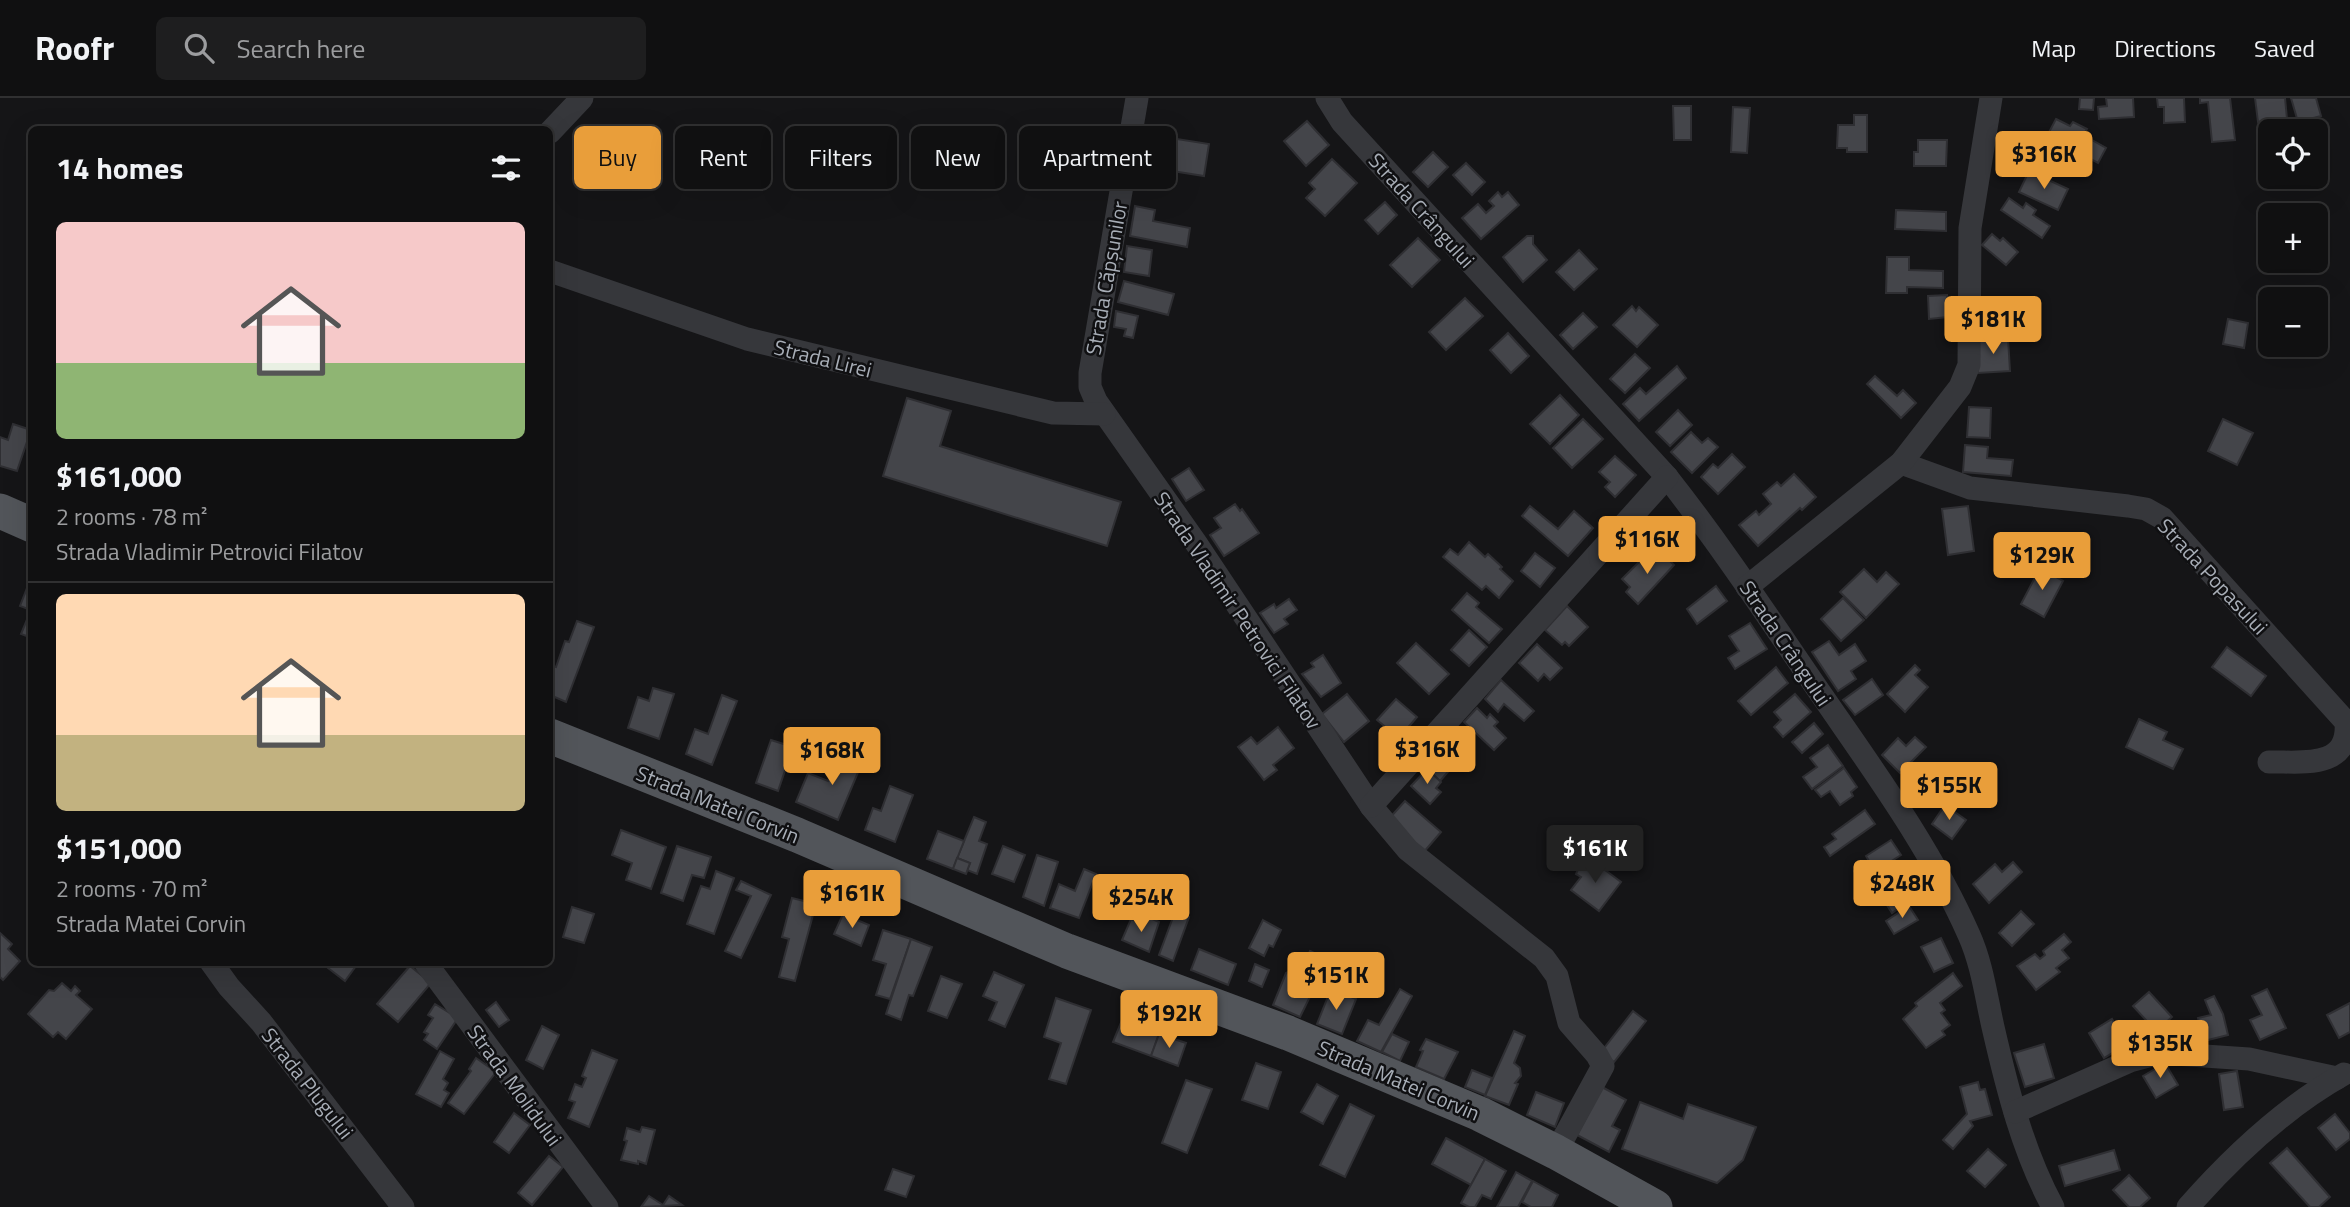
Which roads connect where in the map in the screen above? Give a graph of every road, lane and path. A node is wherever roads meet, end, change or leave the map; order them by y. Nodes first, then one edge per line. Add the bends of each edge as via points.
1 (582, 98) edge
2 (1137, 98) edge
3 (1327, 98) edge
4 (1350, 98) edge
5 (1991, 98) edge
6 (553, 129) edge
7 (553, 272) edge
8 (1104, 414) junction
9 (1901, 463) junction
10 (1667, 478) junction
11 (0, 511) edge
12 (28, 523) edge
13 (1747, 587) junction
14 (553, 737) edge
15 (2269, 762) dead end
16 (1371, 806) junction
17 (214, 966) edge
18 (428, 966) edge
19 (2343, 1074) edge
20 (2015, 1112) junction
21 (1556, 1152) junction
22 (402, 1207) edge
23 (607, 1207) edge
24 (1655, 1207) edge
25 (2053, 1207) edge
26 (2188, 1207) edge

1 - 6 street
2 - 8 street, Strada Căpșunilor via 1090,373 1090,387
3 - 4 street
3 - 10 street, Strada Crângului via 1342,122
5 - 9 street via 1970,228 1969,365 1960,387
7 - 8 street, Strada Lirei via 747,340 1053,413
8 - 16 street, Strada Vladimir Petrovici Filatov
9 - 13 street
9 - 15 street, Strada Popasului via 1970,488 2128,506 2162,518 2346,722 2348,740 2334,758
10 - 13 street, Strada Crângului
10 - 16 street
11 - 12 main road
13 - 20 street, Strada Crângului via 1890,792 1951,897 1982,972
14 - 21 main road, Strada Matei Corvin via 1067,951 1300,1038 1480,1114
16 - 21 street, Strada Vladimir Petrovici Filatov via 1408,850 1544,958 1557,976 1569,1023 1603,1066
17 - 22 street, Strada Plugului
18 - 23 street, Strada Molidului
19 - 20 street via 2249,1059 2160,1052
19 - 26 street via 2300,1101
20 - 25 street, Strada Crângului via 2030,1160
21 - 24 main road, Strada Matei Corvin

